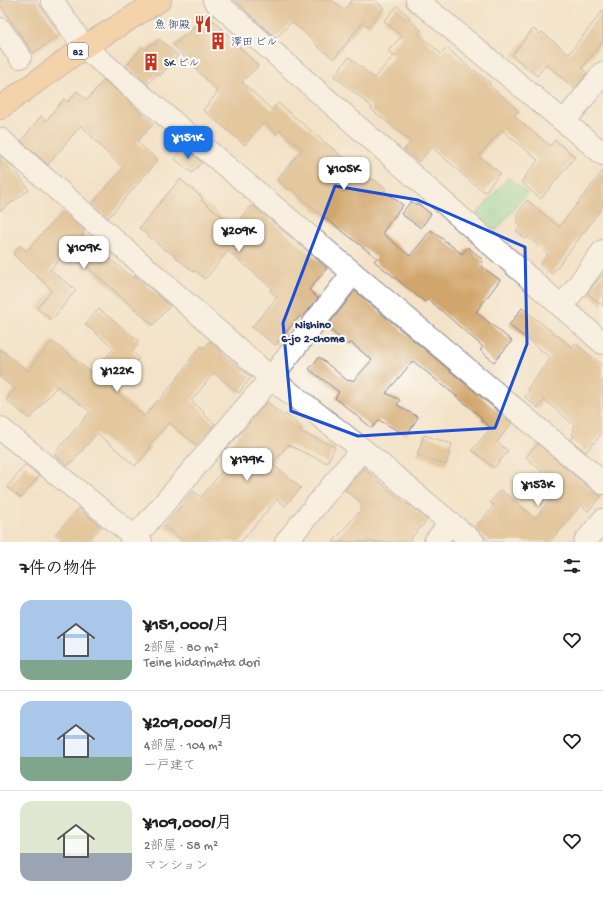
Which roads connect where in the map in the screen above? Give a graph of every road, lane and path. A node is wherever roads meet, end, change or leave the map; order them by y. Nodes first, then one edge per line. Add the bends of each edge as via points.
1 (52, 0) edge
2 (160, 0) edge
3 (214, 0) edge
4 (424, 2) edge
5 (0, 29) edge
6 (84, 47) junction
7 (20, 58) dead end
8 (603, 73) edge
9 (0, 108) edge
10 (564, 122) junction
11 (0, 139) edge
12 (603, 154) edge
13 (603, 251) edge
14 (353, 273) junction
15 (562, 307) junction
16 (603, 343) edge
17 (271, 378) junction
18 (0, 428) edge
19 (362, 449) junction
20 (603, 483) edge
21 (603, 520) edge
22 (450, 523) junction
23 (136, 540) edge
24 (286, 542) edge
25 (435, 542) edge
26 (473, 542) edge
27 (584, 542) edge

1 - 6 street
2 - 6 main road, 82
3 - 15 street
4 - 10 street
5 - 7 street
6 - 9 main road, 82
6 - 14 street
8 - 10 street
10 - 12 street
11 - 17 street
13 - 15 street
14 - 17 street
14 - 20 street
15 - 16 street
17 - 19 street
17 - 23 street
18 - 23 street
19 - 22 street
19 - 24 street
21 - 27 street
22 - 25 street
22 - 26 street

